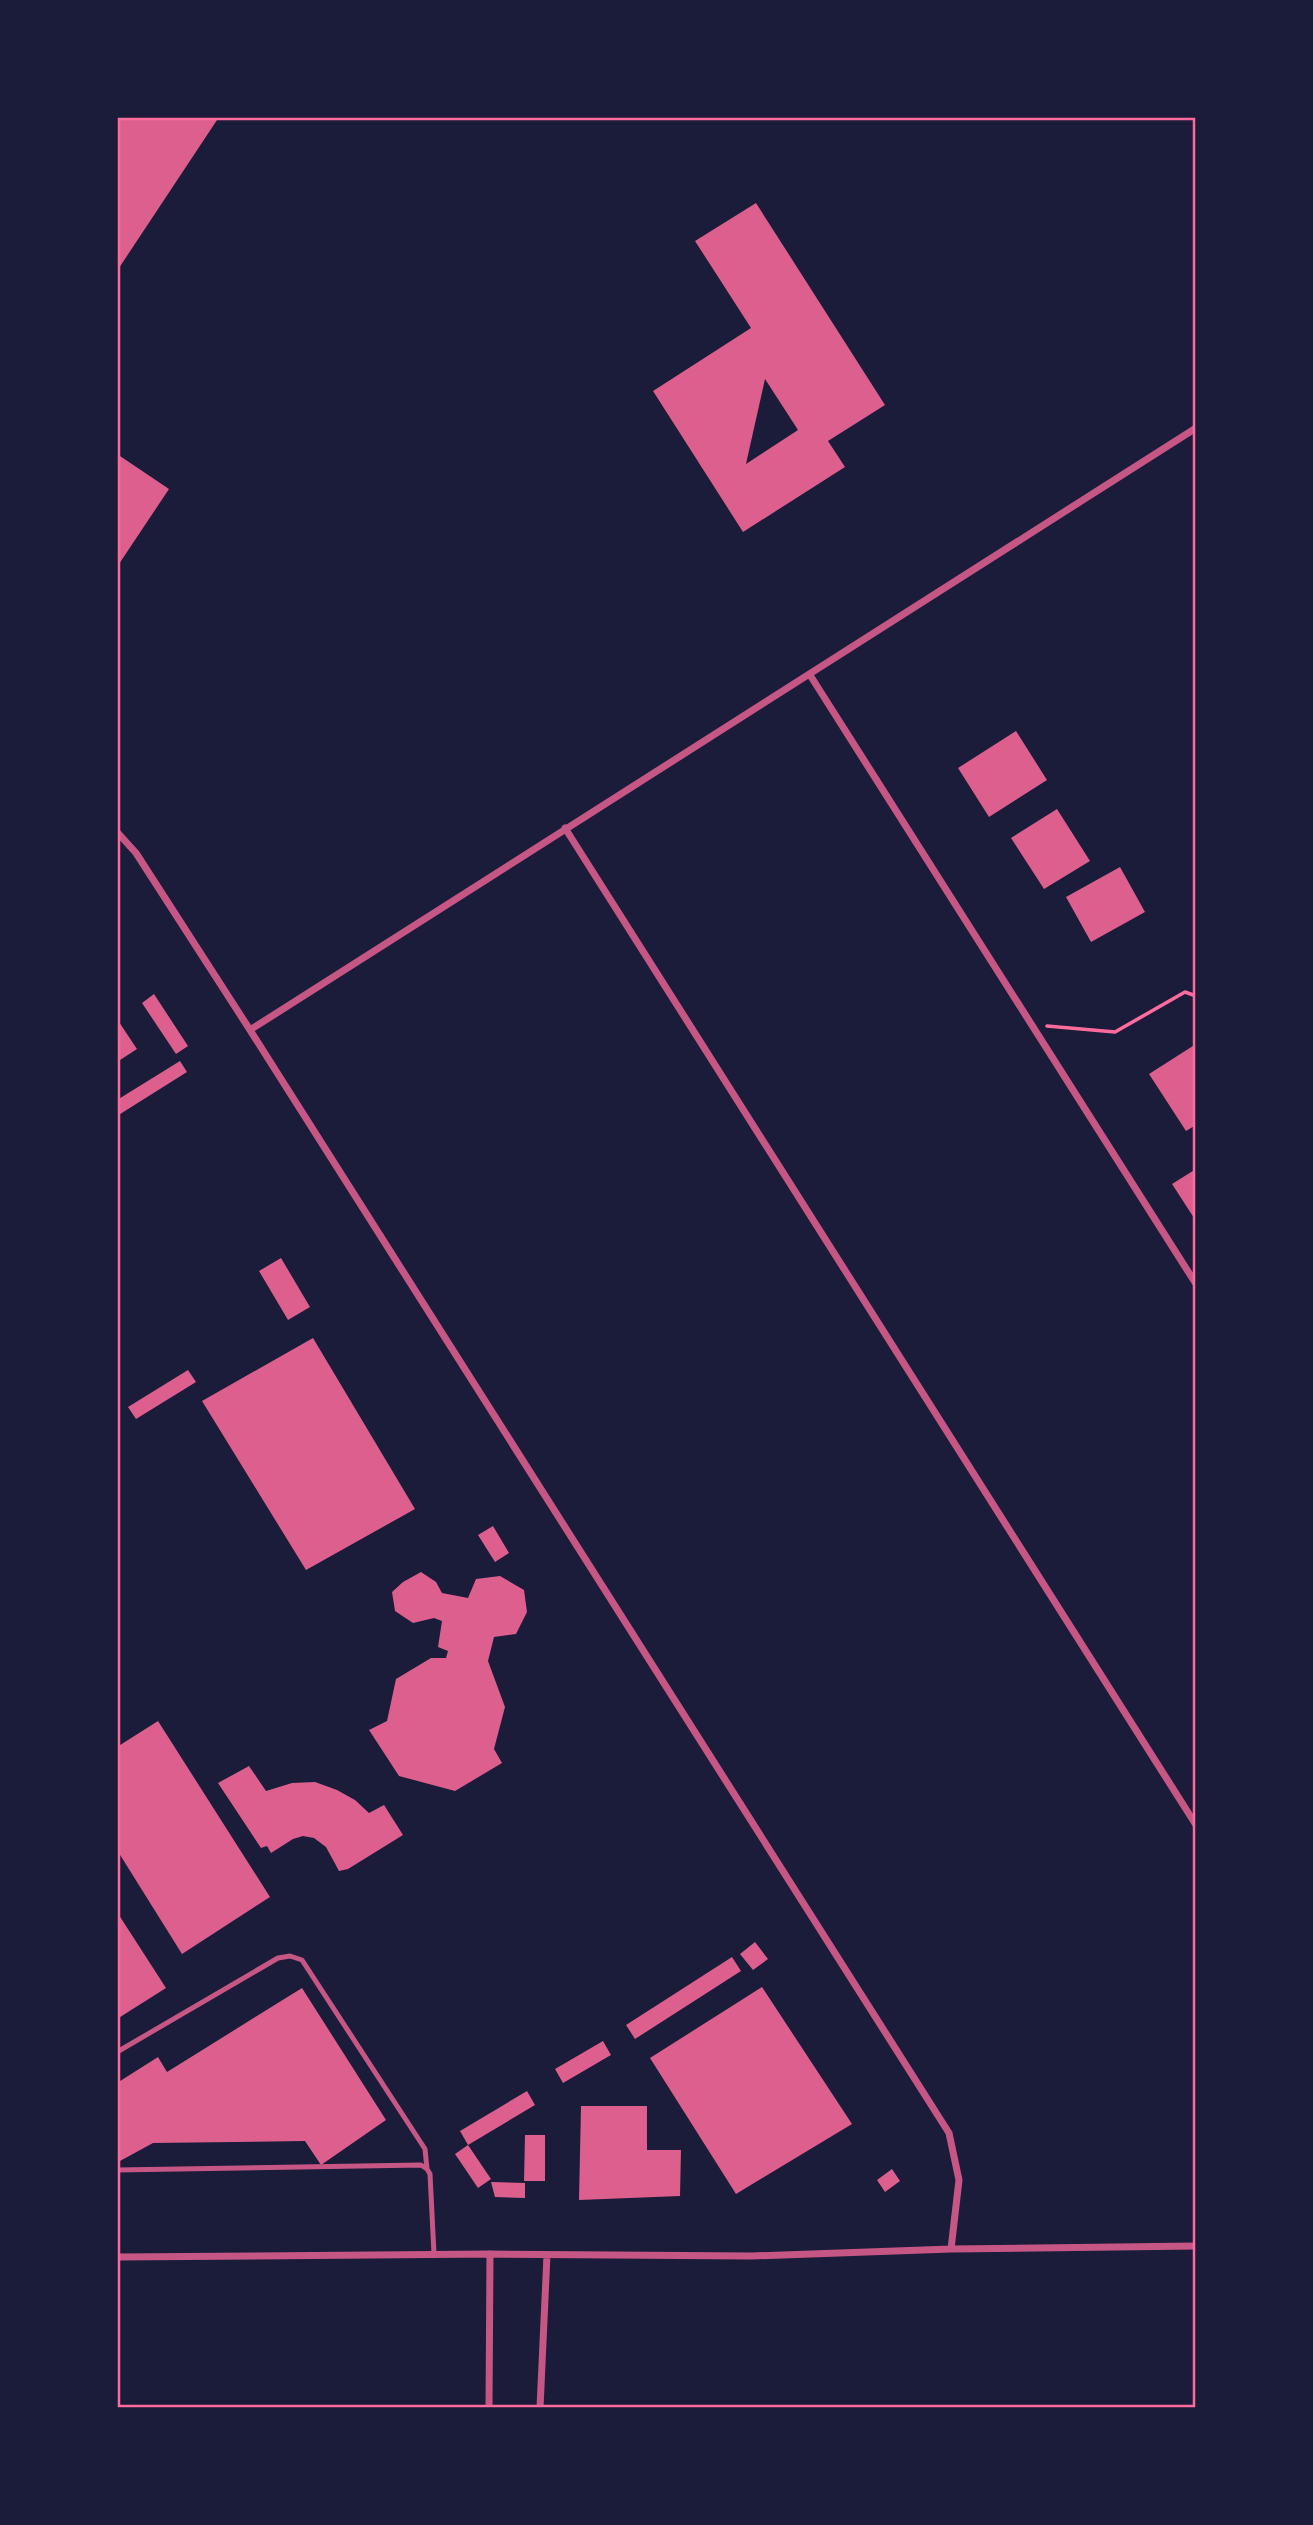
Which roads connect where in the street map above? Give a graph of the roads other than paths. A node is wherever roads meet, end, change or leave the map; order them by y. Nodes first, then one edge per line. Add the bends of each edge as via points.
1 (1196, 428) edge
2 (810, 675) junction
3 (565, 828) junction
4 (117, 832) edge
5 (250, 1030) junction
6 (1196, 1283) edge
7 (1196, 1825) edge
8 (117, 2052) edge
9 (427, 2169) junction
10 (117, 2170) edge
11 (1196, 2246) edge
12 (951, 2249) junction
13 (434, 2254) junction
14 (490, 2254) junction
15 (547, 2255) junction
16 (117, 2257) edge
17 (489, 2408) edge
18 (540, 2408) edge

1 - 2 street
2 - 3 street
2 - 6 street
3 - 5 street
3 - 7 street
4 - 5 street via 136,853
5 - 12 street via 949,2133 959,2180
8 - 9 lane via 278,1958 302,1960 425,2149
9 - 10 lane via 421,2165
9 - 13 lane
11 - 12 street
12 - 15 street via 752,2256
13 - 14 street
13 - 16 street
14 - 15 street
14 - 17 street
15 - 18 street

